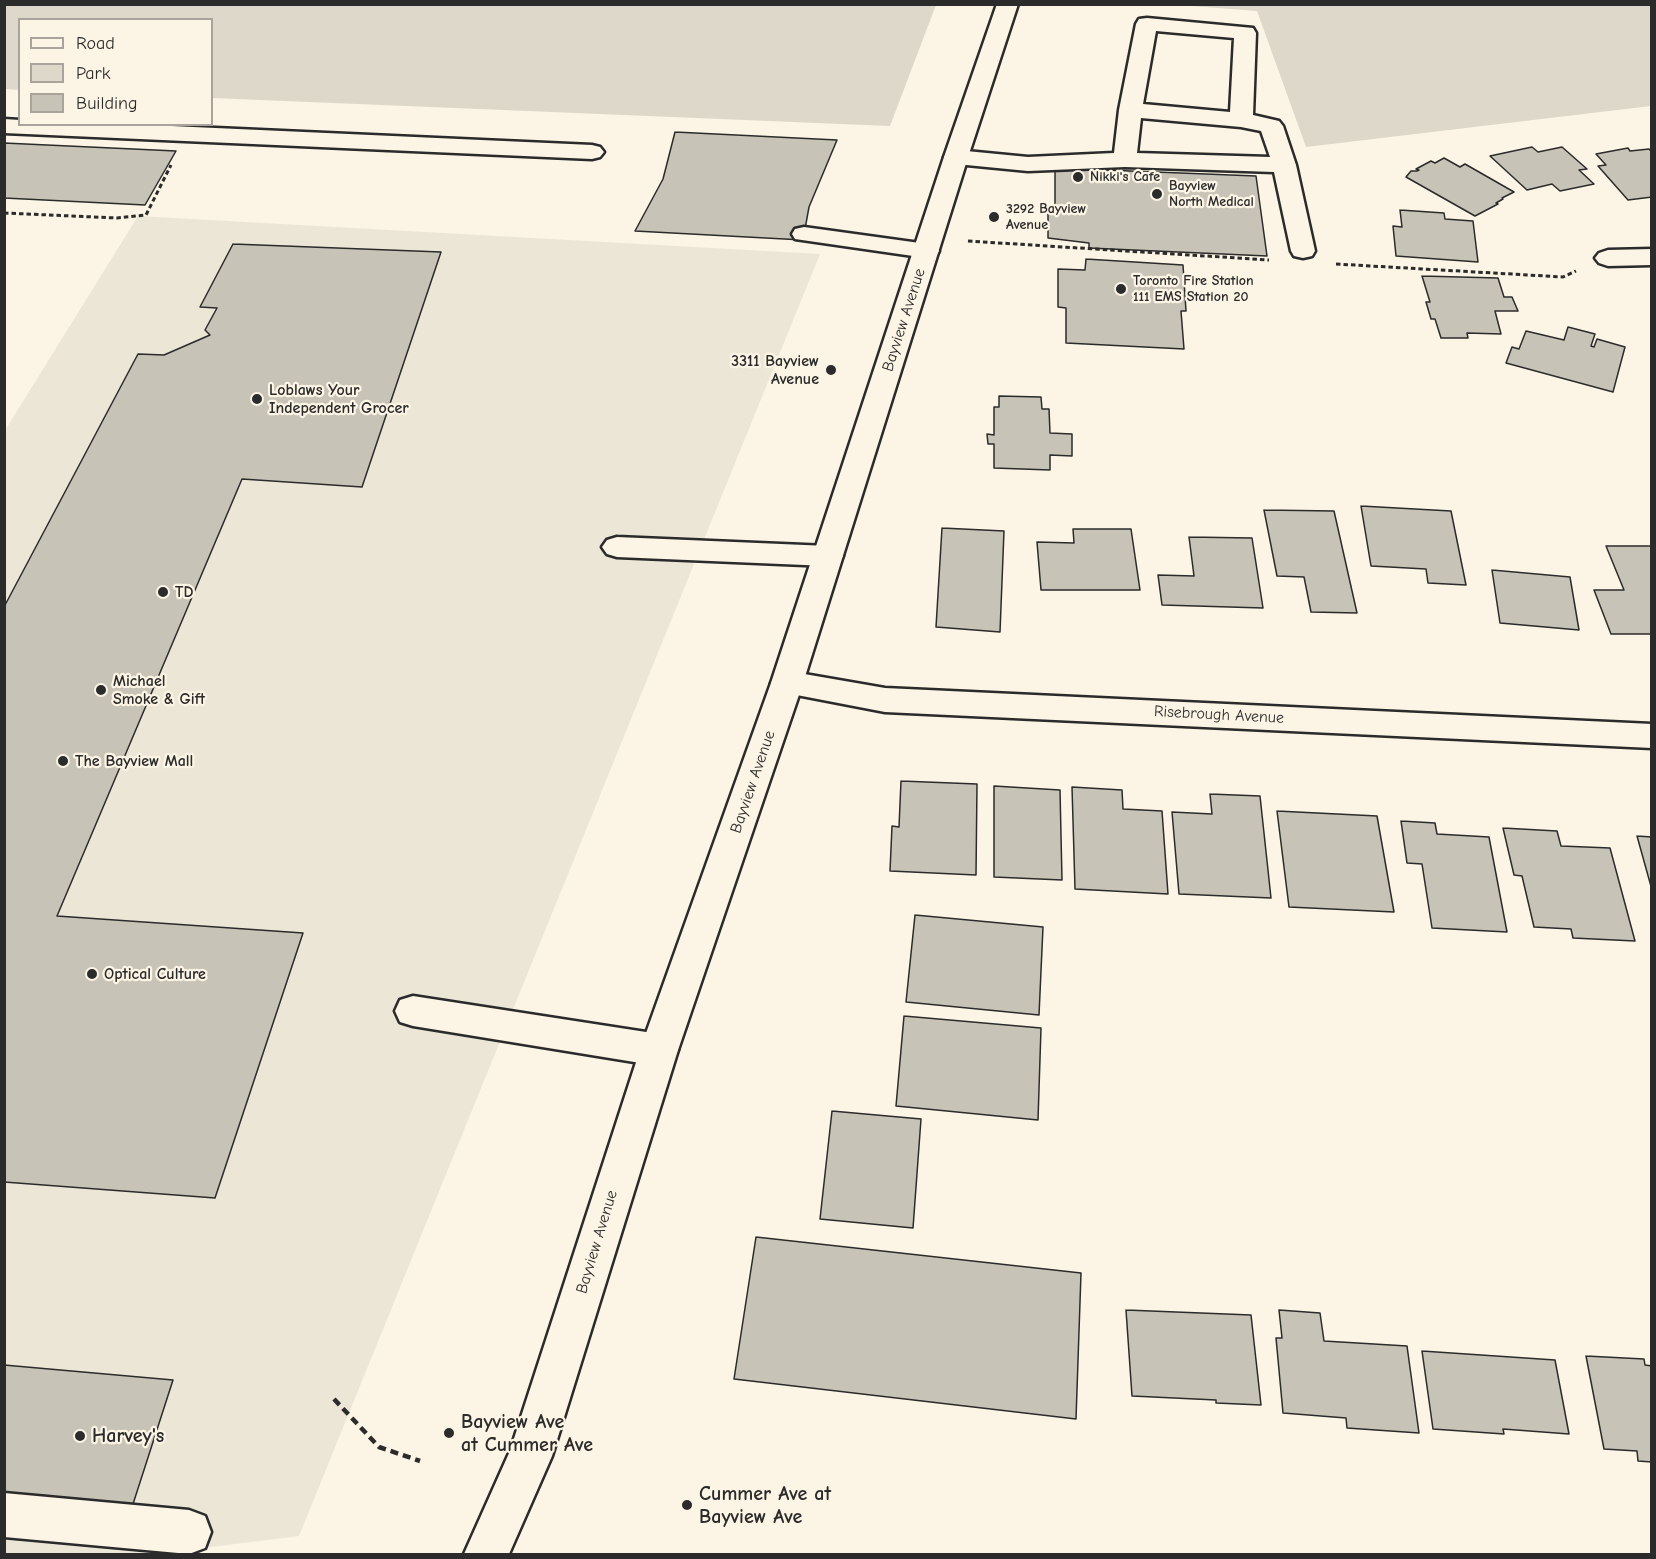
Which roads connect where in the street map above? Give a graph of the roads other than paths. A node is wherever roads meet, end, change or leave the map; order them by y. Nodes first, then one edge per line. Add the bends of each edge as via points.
1 (1008, 4) edge
2 (1130, 110) junction
3 (1241, 120) junction
4 (4, 126) edge
5 (592, 152) dead end
6 (956, 157) junction
7 (1125, 159) junction
8 (1284, 165) junction
9 (804, 234) dead end
10 (927, 251) junction
11 (1303, 251) dead end
12 (1652, 257) edge
13 (1608, 258) dead end
14 (617, 547) dead end
15 (828, 556) junction
16 (787, 683) junction
17 (1652, 736) edge
18 (412, 1011) dead end
19 (659, 1050) junction
20 (4, 1515) edge
21 (189, 1532) dead end
22 (486, 1554) edge

1 - 6 main road, Bayview Avenue
2 - 3 main road
2 - 3 main road via 1147,24 1245,33
2 - 7 main road
3 - 8 main road via 1271,126
4 - 5 main road
6 - 7 main road via 1028,164
6 - 10 main road, Bayview Avenue
7 - 8 main road
8 - 11 main road
9 - 10 main road
10 - 15 main road, Bayview Avenue
12 - 13 main road
14 - 15 main road
15 - 16 main road, Bayview Avenue
16 - 17 main road, Risebrough Avenue via 885,700
16 - 19 main road, Bayview Avenue
18 - 19 main road
19 - 22 main road, Bayview Avenue via 530,1456
20 - 21 main road

